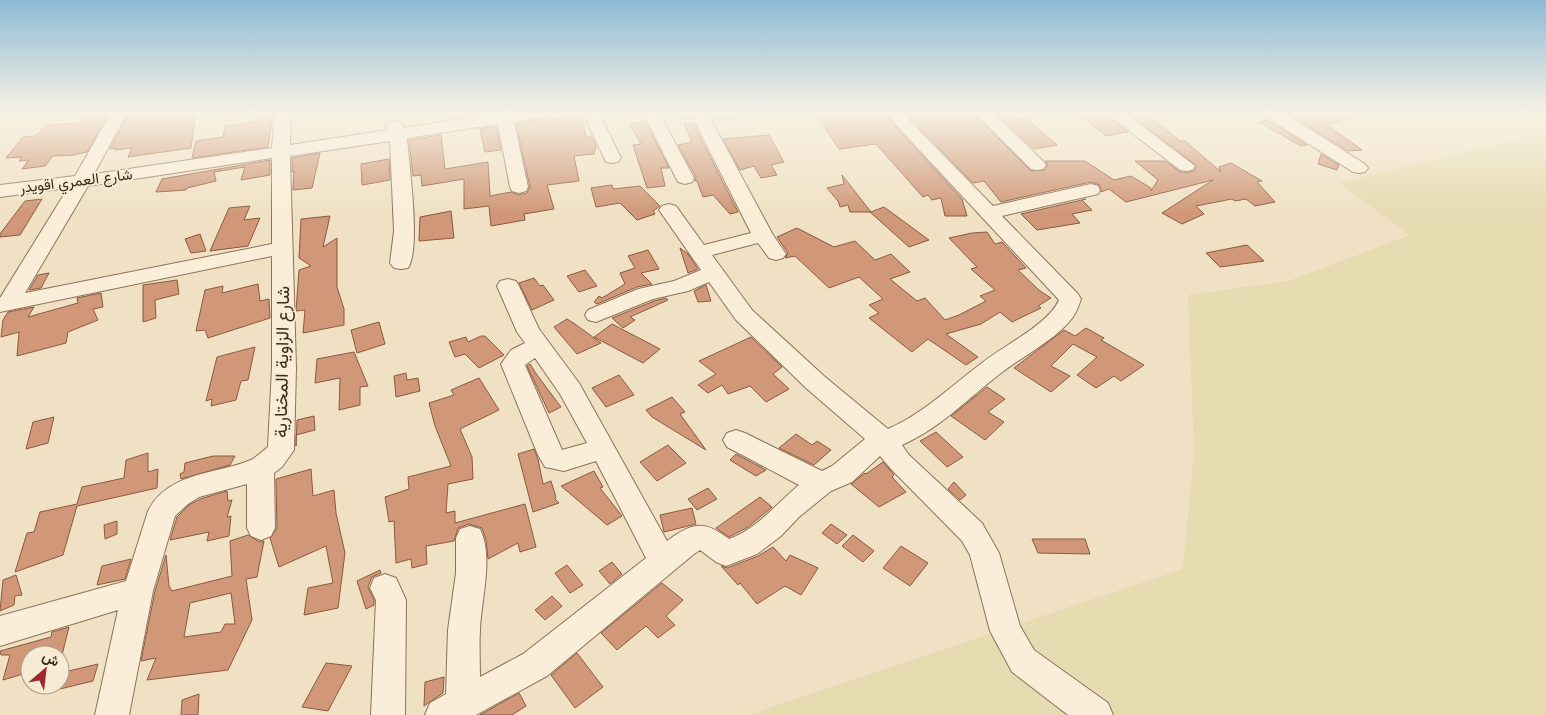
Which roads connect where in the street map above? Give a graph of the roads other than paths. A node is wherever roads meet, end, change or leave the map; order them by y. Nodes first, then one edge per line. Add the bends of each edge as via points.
1 (100, 146) edge
2 (286, 146) edge
3 (398, 146) edge
4 (511, 146) edge
5 (607, 146) edge
6 (668, 146) edge
7 (716, 146) edge
8 (925, 146) edge
9 (1018, 146) edge
10 (1159, 146) edge
11 (1325, 146) edge
12 (282, 147) junction
13 (612, 158) dead end
14 (1037, 165) dead end
15 (1186, 166) dead end
16 (1359, 168) dead end
17 (84, 176) junction
18 (685, 178) dead end
19 (0, 180) edge
20 (519, 187) dead end
21 (1091, 190) dead end
22 (0, 191) edge
23 (669, 210) dead end
24 (988, 213) junction
25 (763, 236) junction
26 (283, 248) junction
27 (776, 254) dead end
28 (401, 263) dead end
29 (706, 263) junction
30 (508, 286) dead end
31 (4, 304) edge
32 (596, 315) dead end
33 (539, 345) junction
34 (736, 440) dead end
35 (884, 441) junction
36 (602, 448) junction
37 (260, 468) junction
38 (821, 483) junction
39 (261, 528) dead end
40 (470, 538) dead end
41 (663, 561) junction
42 (385, 588) dead end
43 (138, 591) junction
44 (0, 632) edge
45 (452, 709) edge
46 (112, 715) edge
47 (388, 715) edge
48 (1096, 715) edge

1 - 17 street
2 - 12 street, شارع العمري اقويدر
3 - 28 street via 404,231
4 - 20 street
5 - 13 street
6 - 18 street
7 - 25 street
8 - 24 street
9 - 14 street
10 - 15 street
11 - 16 street
12 - 17 street, شارع العمري اقويدر
12 - 26 street, شارع الزاوية المختارية
17 - 19 street, شارع العمري اقويدر
17 - 22 street, شارع العمري اقويدر
17 - 31 street
21 - 24 street
23 - 29 street
24 - 35 street via 1070,299 1065,312 936,414
25 - 27 street
25 - 29 street
26 - 31 street
26 - 37 street, شارع الزاوية المختارية via 282,450
29 - 32 street via 680,286 646,294
29 - 35 street via 744,315
30 - 33 street via 529,332
33 - 36 street via 570,389
33 - 36 street via 519,356 512,364 554,460 564,461
34 - 38 street
35 - 38 street via 842,474
35 - 48 street via 900,462 972,532 984,554 1006,631 1023,661
36 - 41 street
37 - 39 street
37 - 43 street, شارع الزاوية المختارية via 190,488 170,502 158,522
38 - 41 street via 771,528 733,552 723,552 710,540 700,537
40 - 45 street via 471,574
41 - 45 street via 535,665
42 - 47 street via 391,600
43 - 44 street
43 - 46 street, شارع الزاوية المختارية

